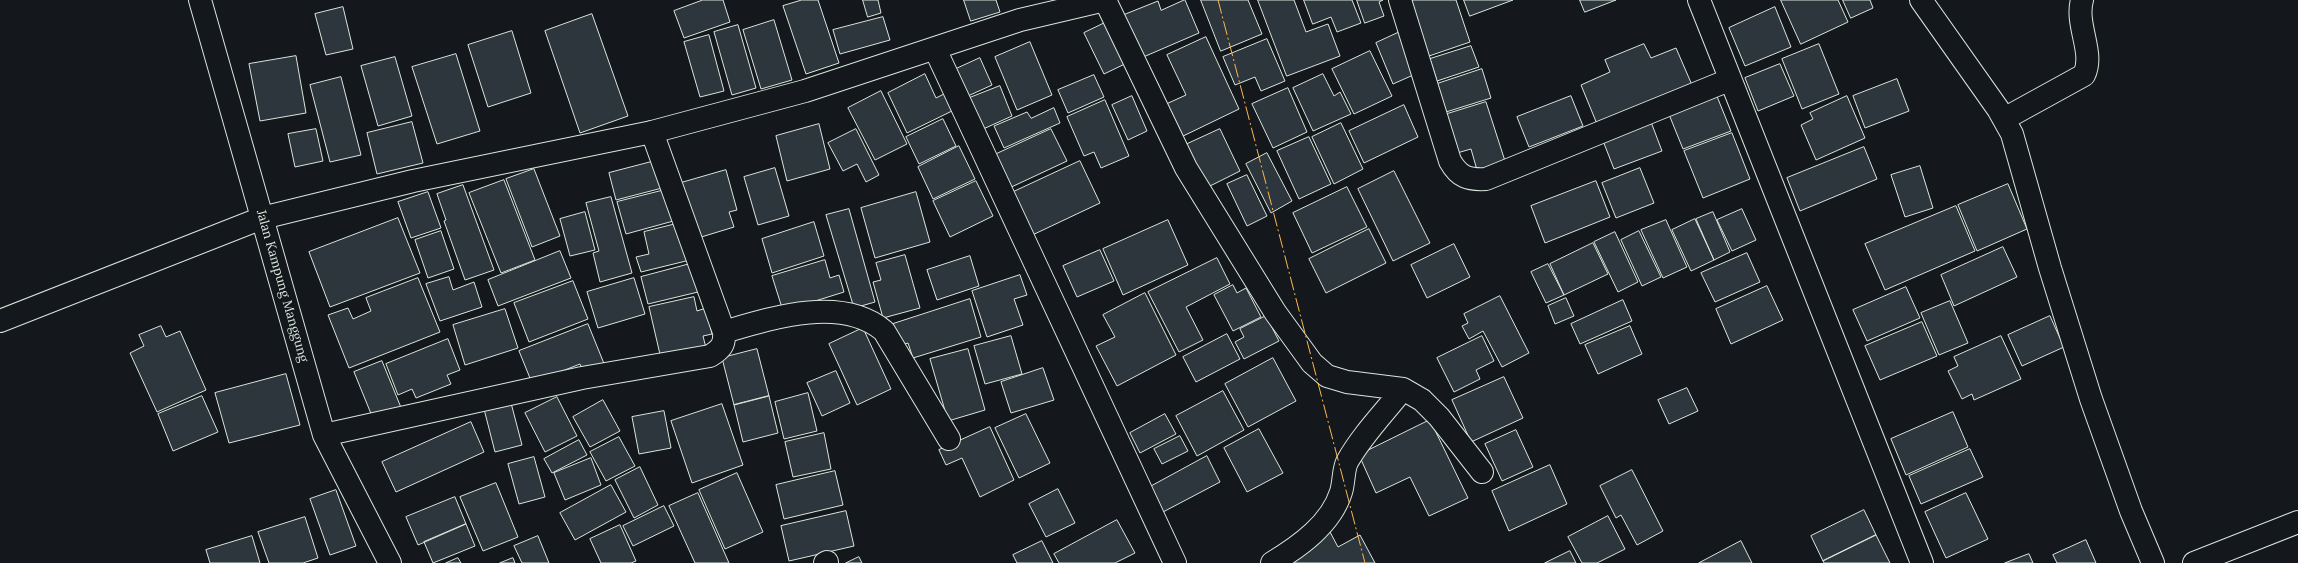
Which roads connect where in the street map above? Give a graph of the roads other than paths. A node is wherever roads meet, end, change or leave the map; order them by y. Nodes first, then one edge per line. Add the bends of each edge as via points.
1 (200, 0) edge
2 (1105, 0) edge
3 (1400, 0) edge
4 (1699, 0) edge
5 (1921, 0) edge
6 (2082, 0) edge
7 (935, 49) junction
8 (1729, 80) junction
9 (2004, 119) junction
10 (652, 132) junction
11 (262, 218) junction
12 (0, 321) edge
13 (724, 332) junction
14 (1403, 389) junction
15 (324, 435) junction
16 (949, 439) dead end
17 (1482, 472) dead end
18 (2298, 522) edge
19 (390, 563) edge
20 (1175, 563) edge
21 (1272, 563) edge
22 (1922, 563) edge
23 (2153, 563) edge
24 (2194, 563) edge

1 - 11 street, Jalan Kampung Manggung
2 - 7 street via 1020,20
2 - 14 street via 1186,168 1275,312 1312,363 1327,376 1347,382
3 - 8 street via 1450,161 1456,171 1472,180 1486,179
4 - 8 street
5 - 9 street
6 - 9 street via 2081,22 2088,63 2084,76
7 - 10 street via 805,91
7 - 20 street
8 - 22 street
9 - 23 street via 2018,149 2050,268 2091,399
10 - 11 street via 413,181
10 - 13 street
11 - 12 street
11 - 15 street, Jalan Kampung Manggung
13 - 15 street via 723,345 710,356 582,378
13 - 16 street via 776,317 810,312 845,314 876,324 884,331
14 - 17 street via 1422,400 1439,416
14 - 21 street via 1357,446 1346,465 1341,491 1332,514 1315,531
15 - 19 street, Jalan Kampung Manggung
18 - 24 street

